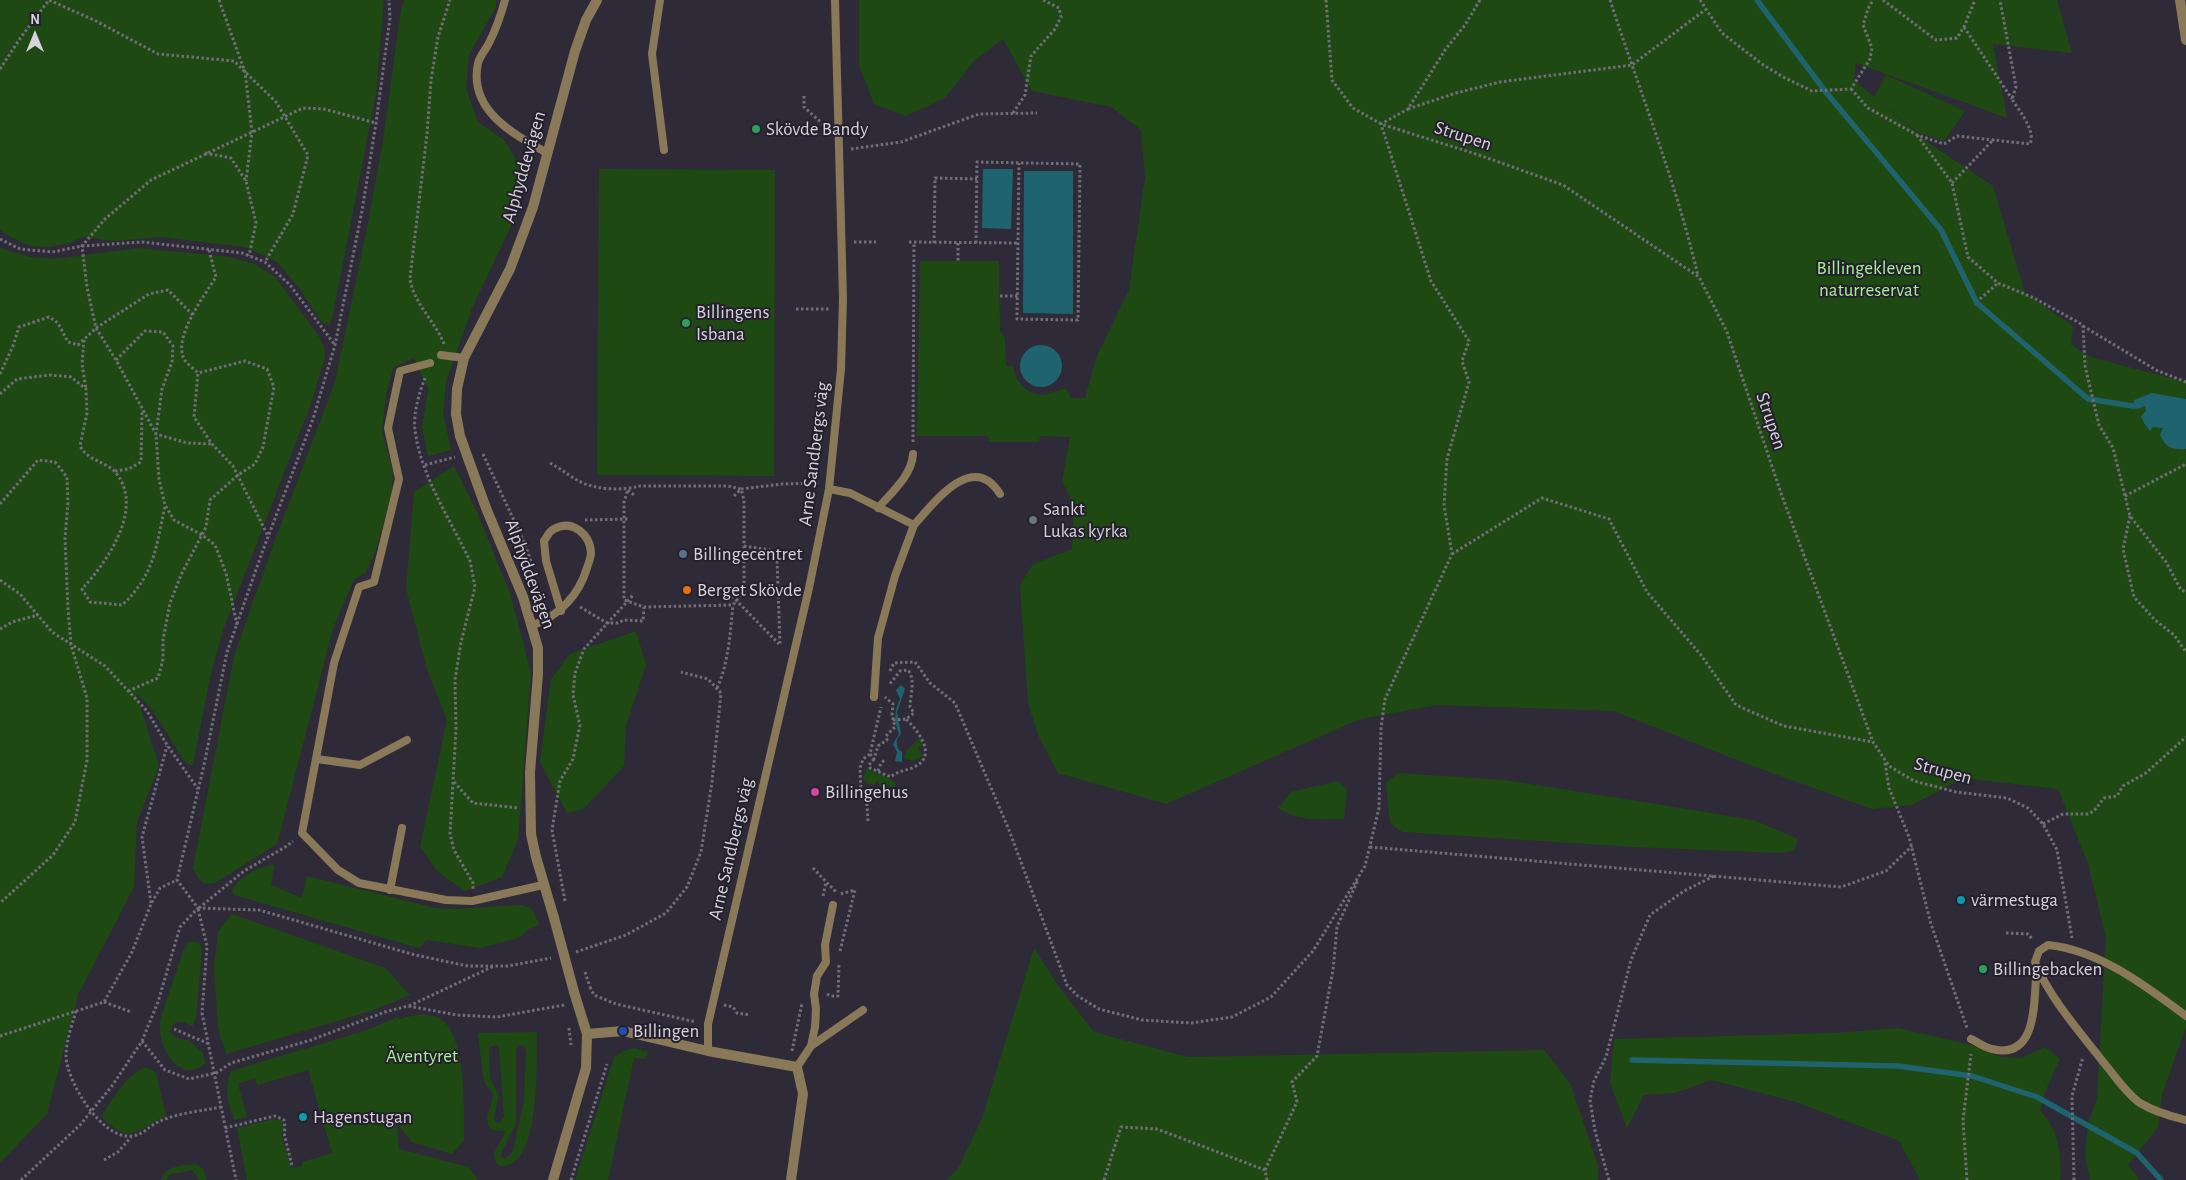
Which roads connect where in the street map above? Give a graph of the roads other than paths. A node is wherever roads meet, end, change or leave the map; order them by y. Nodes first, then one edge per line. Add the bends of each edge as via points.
1 (505, 0) edge
2 (597, 0) edge
3 (660, 0) edge
4 (835, 0) edge
5 (2180, 0) edge
6 (2186, 40) edge
7 (664, 150) dead end
8 (547, 152) junction
9 (441, 355) road end
10 (464, 358) junction
11 (430, 363) road end
12 (913, 454) road end
13 (829, 490) junction
14 (1000, 494) dead end
15 (878, 508) junction
16 (914, 525) junction
17 (561, 611) junction
18 (533, 625) junction
19 (874, 696) dead end
20 (407, 740) dead end
21 (317, 758) junction
22 (402, 828) dead end
23 (543, 885) junction
24 (390, 890) junction
25 (833, 906) dead end
26 (2040, 975) junction
27 (863, 1010) dead end
28 (2186, 1016) edge
29 (587, 1034) junction
30 (1971, 1039) road end
31 (811, 1046) junction
32 (708, 1051) junction
33 (797, 1067) junction
34 (2186, 1120) edge
35 (553, 1180) edge
36 (791, 1180) edge

1 - 8 lane via 478,62 481,98 505,128
2 - 8 street, Alphyddevägen via 575,51
3 - 7 lane via 652,54
4 - 13 lane, Arne Sandbergs väg via 843,298 841,369
5 - 6 street
8 - 10 street, Alphyddevägen via 534,207 510,269
9 - 10 lane
10 - 18 street, Alphyddevägen via 457,390 456,414 460,436
11 - 21 lane via 400,371 395,388 388,428 399,479 374,582 358,587 334,663
12 - 15 lane via 912,464 904,477
13 - 15 lane via 850,493
13 - 32 lane, Arne Sandbergs väg via 708,1024
14 - 16 lane via 995,485 982,478 961,480 951,486
15 - 16 lane
16 - 19 lane via 895,576 878,638
17 - 17 lane via 582,584 591,554 585,534 564,525 552,529 544,540 546,561
17 - 18 lane
18 - 23 street, Alphyddevägen via 538,648 538,674 530,810
20 - 21 lane via 360,765
21 - 24 lane via 302,833 338,870 359,883
22 - 24 lane
23 - 24 lane via 472,900 446,900
23 - 29 street, Alphyddevägen, bridge
25 - 31 lane via 824,945 826,962 817,976 815,988 815,1027
26 - 28 lane via 2035,962 2040,951 2048,945 2072,949 2147,987
26 - 30 lane via 2036,977 2032,1020 2025,1041 2015,1048 2001,1051
26 - 34 lane via 2088,1042 2138,1101 2160,1114
27 - 31 lane
29 - 32 street via 623,1031
29 - 35 street, Alphyddevägen via 586,1068
31 - 33 lane
32 - 33 street
33 - 36 street via 803,1094

